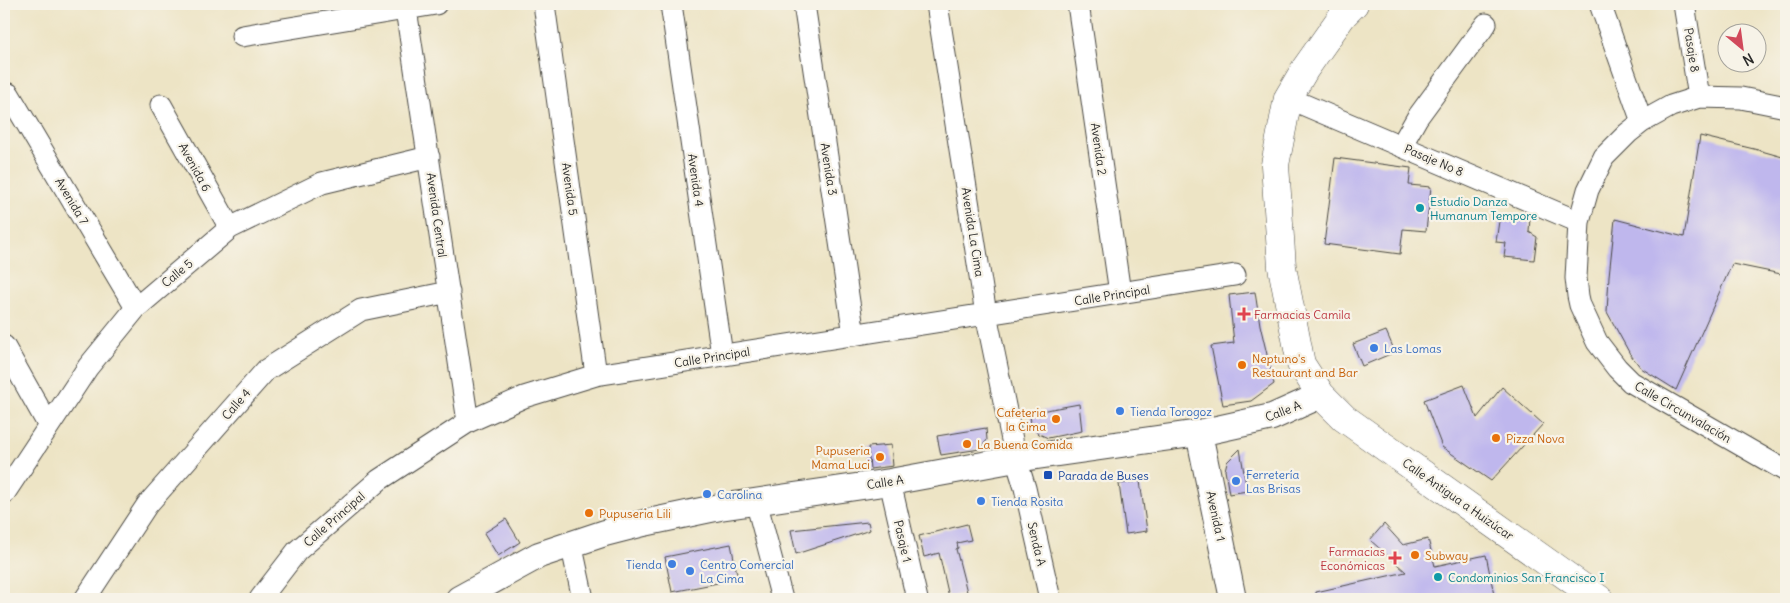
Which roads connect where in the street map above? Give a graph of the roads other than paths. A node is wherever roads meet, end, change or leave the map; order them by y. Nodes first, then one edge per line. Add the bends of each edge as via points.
1 (436, 4) edge
2 (544, 4) edge
3 (671, 4) edge
4 (804, 4) edge
5 (937, 4) edge
6 (1078, 4) edge
7 (1354, 4) edge
8 (1600, 4) edge
9 (1684, 4) edge
10 (406, 9) junction
11 (1486, 24) dead end
12 (242, 36) dead end
13 (9, 94) dead end
14 (1698, 96) junction
15 (1288, 98) junction
16 (161, 105) dead end
17 (1786, 107) edge
18 (1642, 122) junction
19 (1401, 146) junction
20 (428, 157) junction
21 (1579, 222) junction
22 (230, 228) junction
23 (1235, 275) dead end
24 (449, 292) junction
25 (1120, 293) junction
26 (136, 308) junction
27 (986, 314) junction
28 (854, 335) junction
29 (4, 346) edge
30 (722, 355) junction
31 (596, 375) junction
32 (1321, 395) junction
33 (468, 422) junction
34 (49, 426) junction
35 (1199, 433) junction
36 (1016, 459) junction
37 (1786, 471) edge
38 (890, 482) junction
39 (4, 494) edge
40 (756, 501) junction
41 (571, 544) junction
42 (85, 599) edge
43 (260, 599) edge
44 (459, 599) edge
45 (583, 599) edge
46 (782, 599) edge
47 (917, 599) edge
48 (1050, 599) edge
49 (1234, 599) edge
50 (1599, 599) edge

1 - 10 street
2 - 31 street, Avenida 5
3 - 30 street, Avenida 4
4 - 28 street, Avenida 3
5 - 27 street, Avenida La Cima
6 - 25 street, Avenida 2
7 - 15 main road, Calle Antigua a Huizúcar via 1305,69
8 - 18 street
9 - 14 street, Pasaje 8
10 - 12 street
10 - 20 street, Avenida Central
11 - 19 street via 1417,118
13 - 26 street, Avenida 7
14 - 17 street, Calle Circunvalación via 1741,98
14 - 18 street, Calle Circunvalación
15 - 19 street, Pasaje No 8
15 - 32 main road, Calle Antigua a Huizúcar via 1275,165 1282,267 1301,364
16 - 22 street, Avenida 6
18 - 21 street, Calle Circunvalación via 1604,157 1588,190
19 - 21 street, Pasaje No 8
20 - 22 street, Calle 5 via 322,183
20 - 24 street, Avenida Central
21 - 37 street, Calle Circunvalación via 1576,278 1580,305 1597,342 1617,368 1631,382
22 - 26 street, Calle 5
23 - 25 street, Calle Principal
24 - 33 street, Avenida Central
24 - 42 street, Calle 4 via 361,310 266,370 147,505
25 - 27 street, Calle Principal
26 - 34 street, Calle 5 via 88,367
27 - 28 street, Calle Principal
27 - 36 street, Avenida La Cima
28 - 30 street, Calle Principal
29 - 34 street
30 - 31 street, Calle Principal
31 - 33 street, Calle Principal via 524,397
32 - 35 street, Calle A via 1272,417
32 - 50 main road, Calle Antigua a Huizúcar via 1344,418
33 - 43 street, Calle Principal via 379,480 297,551
34 - 39 street, Calle 5
35 - 36 street, Calle A
35 - 49 street, Avenida 1
36 - 38 street, Calle A
36 - 48 street, Senda A
38 - 40 street, Calle A
38 - 47 street, Pasaje 1
40 - 41 street, Calle A via 644,523
40 - 46 street
41 - 44 street, Calle A via 539,555
41 - 45 street

